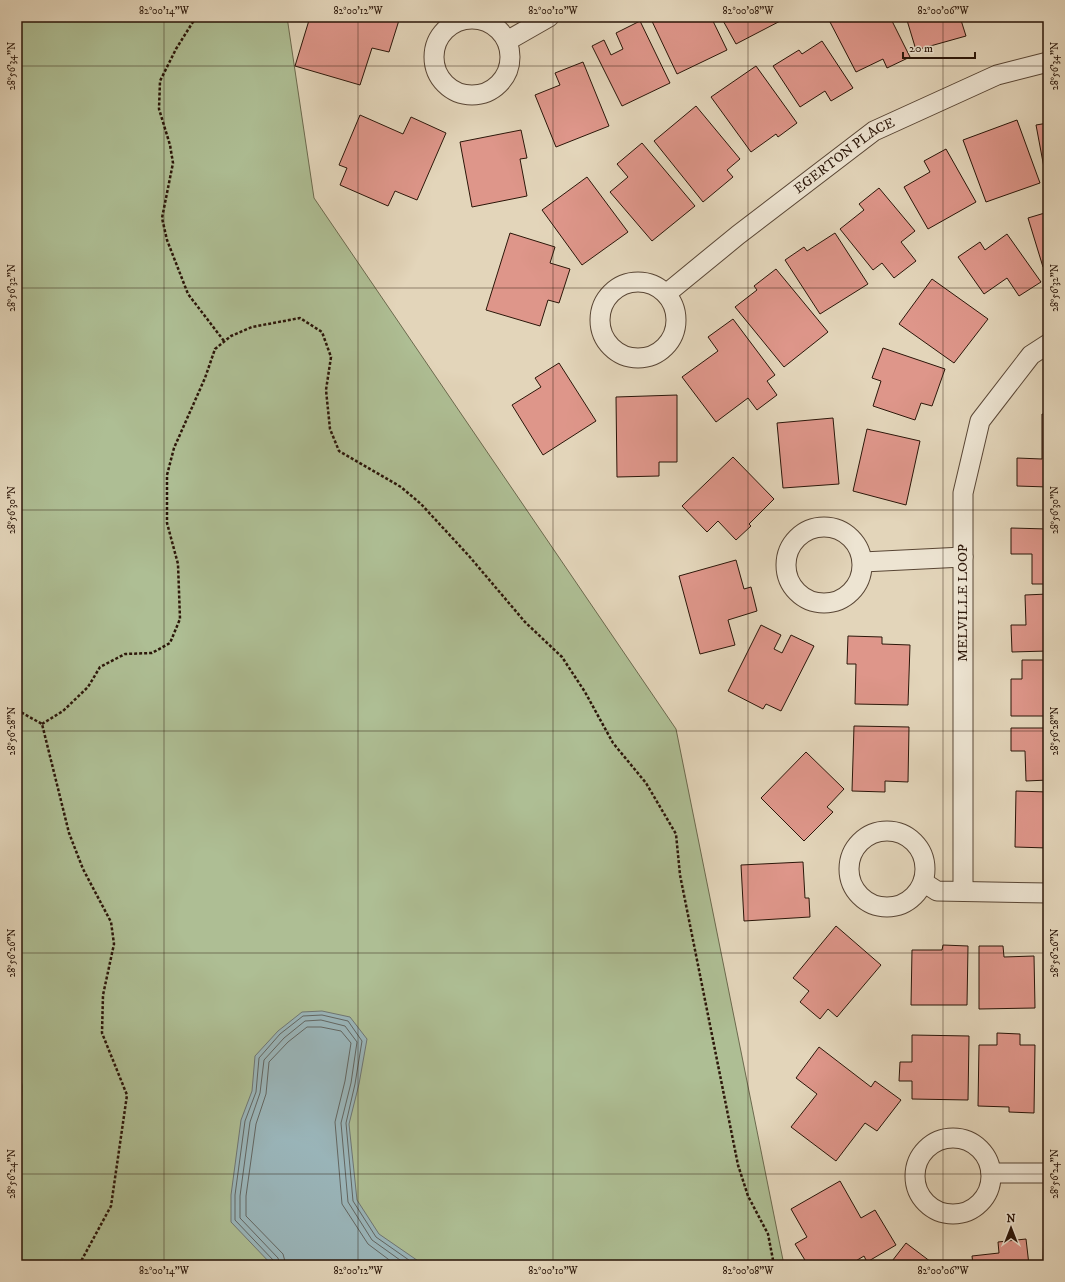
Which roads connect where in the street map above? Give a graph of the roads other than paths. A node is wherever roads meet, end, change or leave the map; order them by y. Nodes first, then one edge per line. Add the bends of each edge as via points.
1 (549, 17) edge
2 (507, 41) junction
3 (1048, 62) edge
4 (666, 294) junction
5 (1048, 344) edge
6 (963, 557) junction
7 (863, 562) junction
8 (923, 882) junction
9 (963, 891) junction
10 (1048, 893) edge
11 (991, 1172) junction
12 (1048, 1173) edge

1 - 2 street
2 - 2 street via 510,52 505,76 498,85 487,92 476,95 452,90 436,72 433,59 440,34 462,19 475,18 488,22 499,30
3 - 4 street, EGERTON PLACE via 997,75 874,131 738,235
4 - 4 street via 673,304 676,317 675,330 670,342 650,357 637,359 613,350 605,340 600,323 603,304 610,294 620,286 632,282 650,284
5 - 6 street, MELVILLE LOOP via 1031,356 980,421 963,493
6 - 7 street
6 - 9 street, MELVILLE LOOP
7 - 7 street via 862,575 856,587 835,602 821,603 808,600 797,592 790,582 786,568 787,556 795,541 809,530 821,527 844,532 854,540
8 - 8 street via 916,894 906,902 894,907 880,907 857,893 851,882 851,856 857,845 866,837 877,832 901,833 919,848 924,859 926,871
8 - 9 street via 937,891
9 - 10 street
11 - 11 street via 990,1186 985,1198 975,1208 963,1213 937,1211 926,1203 918,1192 915,1180 920,1157 928,1147 950,1138 973,1143 989,1161
11 - 12 street

